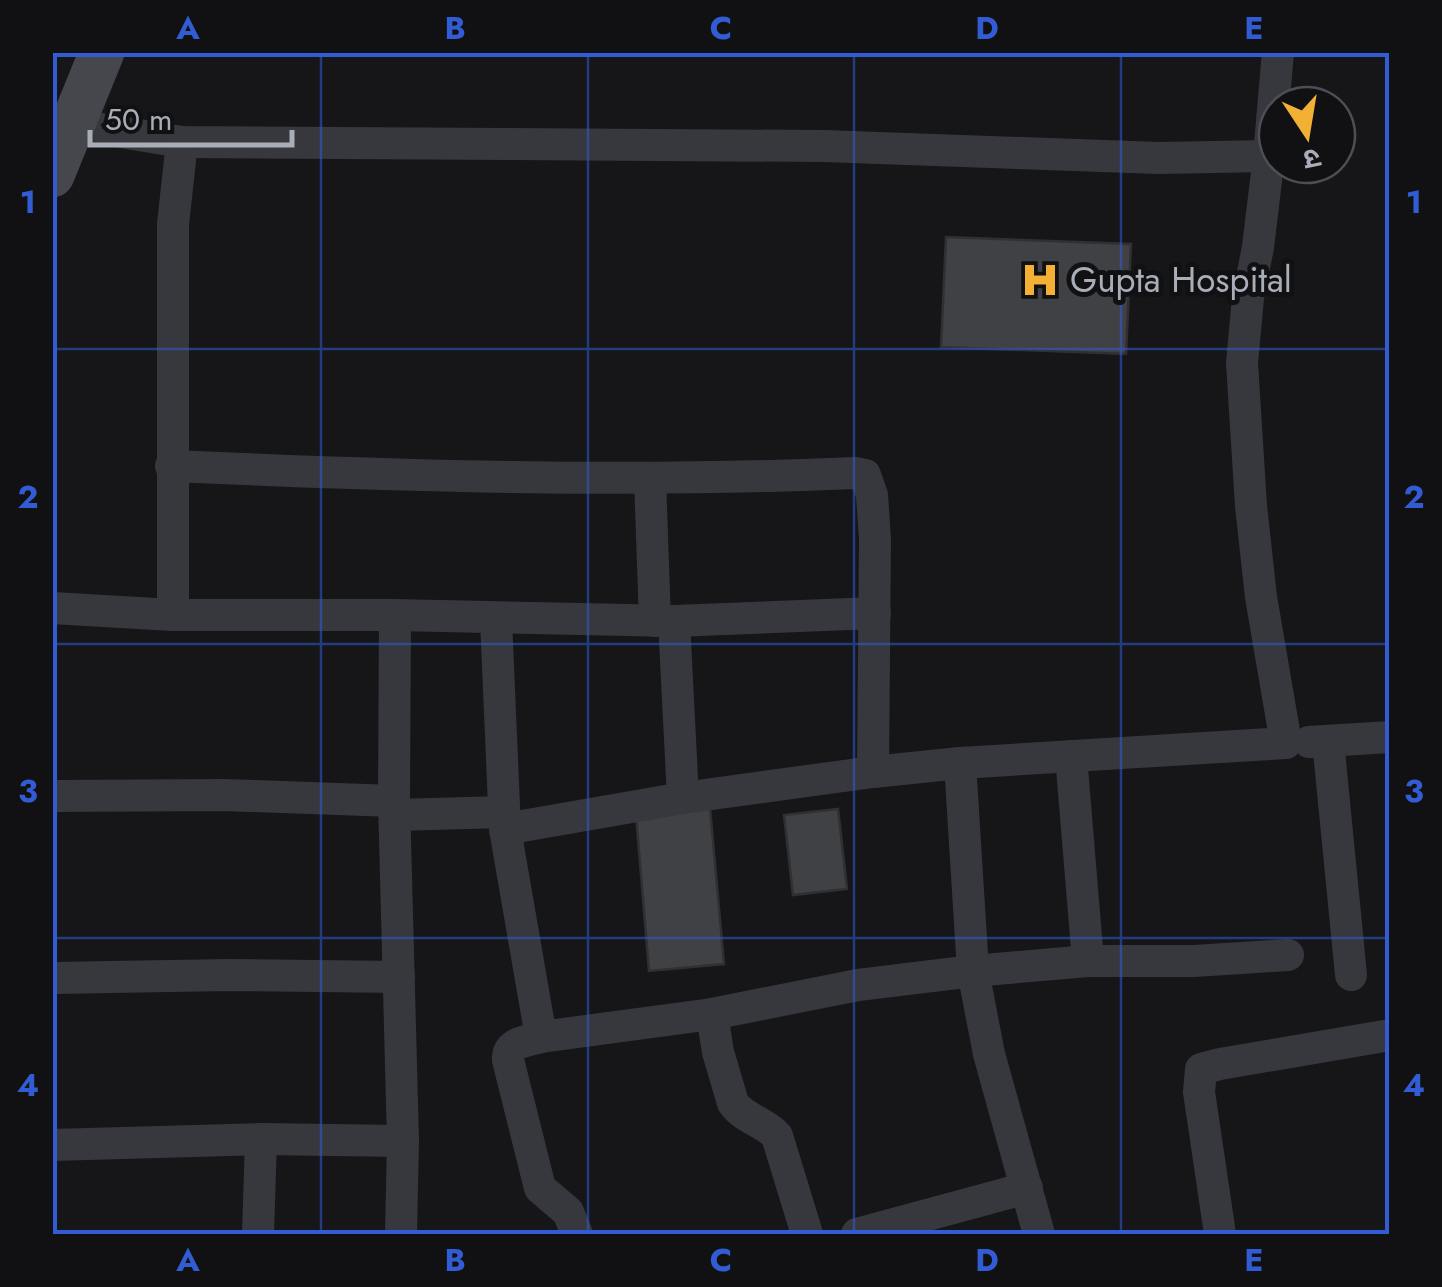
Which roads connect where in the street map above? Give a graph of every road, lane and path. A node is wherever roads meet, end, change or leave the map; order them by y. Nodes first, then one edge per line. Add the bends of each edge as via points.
1 (102, 52) edge
2 (1278, 52) edge
3 (1275, 85) edge
4 (72, 124) junction
5 (182, 142) junction
6 (1257, 156) edge
7 (52, 175) edge
8 (1265, 185) edge
9 (172, 466) junction
10 (650, 479) junction
11 (52, 608) edge
12 (875, 613) junction
13 (173, 615) junction
14 (395, 615) junction
15 (496, 619) junction
16 (664, 621) junction
17 (1390, 737) edge
18 (1328, 741) junction
19 (1286, 743) junction
20 (1071, 756) junction
21 (960, 764) junction
22 (873, 772) junction
23 (52, 796) edge
24 (683, 798) junction
25 (395, 808) junction
26 (504, 820) junction
27 (1288, 955) dead end
28 (1088, 961) junction
29 (973, 971) junction
30 (1351, 976) dead end
31 (400, 977) junction
32 (52, 978) edge
33 (712, 1014) junction
34 (1390, 1035) edge
35 (542, 1037) junction
36 (261, 1140) junction
37 (403, 1142) junction
38 (52, 1145) edge
39 (1027, 1188) junction
40 (258, 1234) edge
41 (401, 1234) edge
42 (577, 1234) edge
43 (806, 1234) edge
44 (857, 1234) edge
45 (1039, 1234) edge
46 (1220, 1234) edge

1 - 4 main road
2 - 3 street
4 - 5 street
4 - 7 main road
5 - 6 street
5 - 9 street via 174,224
8 - 19 street via 1242,364 1260,597
9 - 10 street
9 - 13 street
10 - 12 street via 866,475 876,539
10 - 16 street
11 - 13 street
12 - 16 street
12 - 22 street
13 - 14 street
14 - 15 street
14 - 25 street
15 - 16 street
15 - 26 street
16 - 24 street
17 - 18 street
18 - 19 street
18 - 30 street
19 - 20 street
20 - 21 street
20 - 28 street
21 - 22 street
21 - 29 street
22 - 24 street
23 - 25 street via 224,794
24 - 26 street
25 - 26 street
25 - 31 street
26 - 35 street
27 - 28 street
28 - 29 street
29 - 33 street
29 - 39 street
31 - 32 street
31 - 37 street
33 - 35 street
33 - 43 street via 734,1104 777,1136
34 - 46 street via 1202,1069 1201,1109
35 - 42 street via 512,1046 508,1060 540,1188 568,1212
36 - 37 street
36 - 38 street
36 - 40 street
37 - 41 street
39 - 44 street
39 - 45 street

